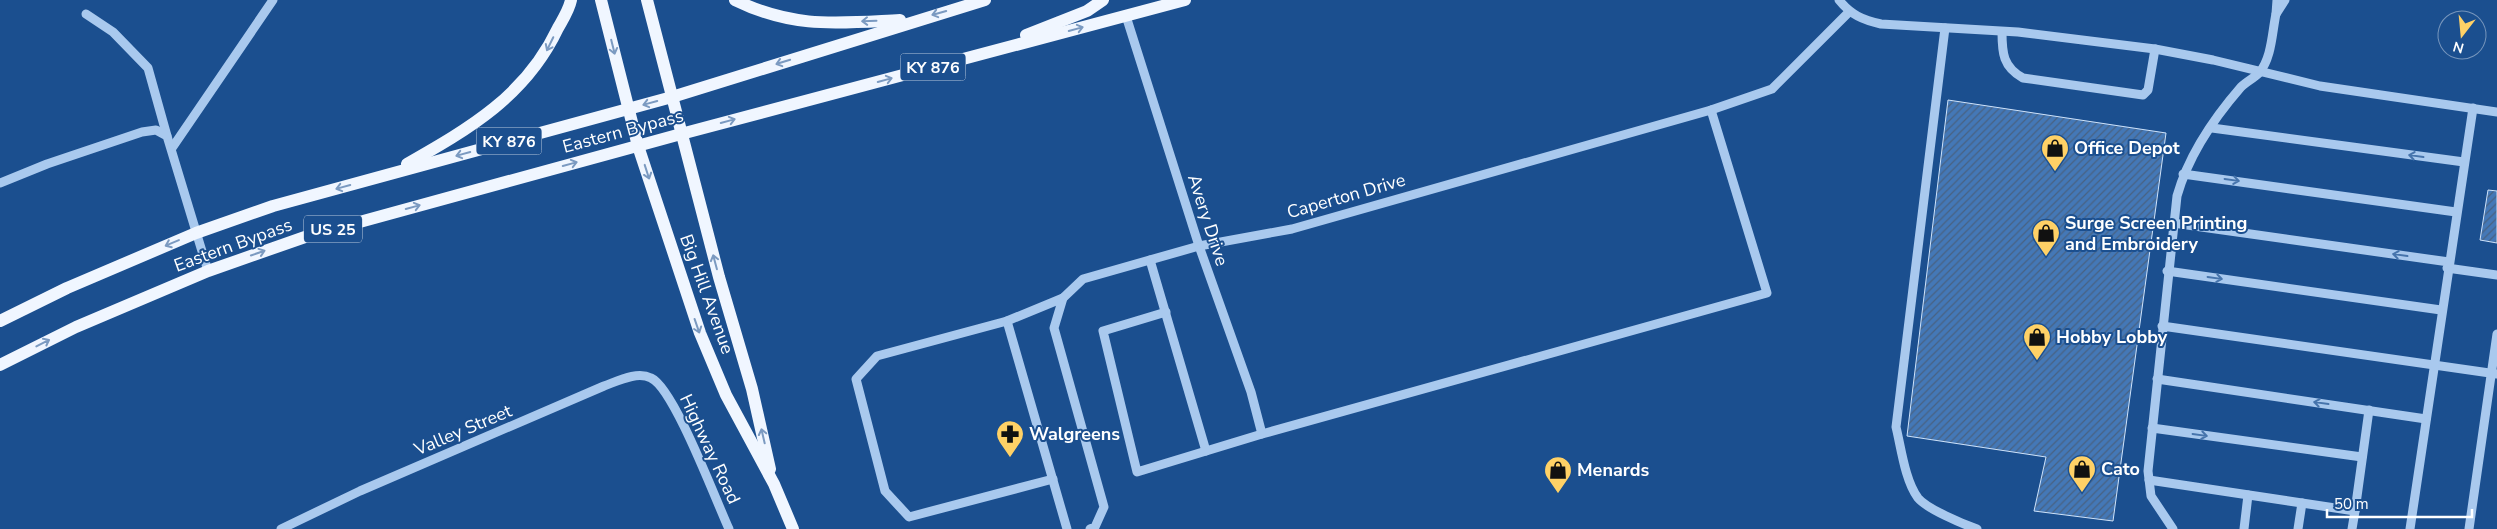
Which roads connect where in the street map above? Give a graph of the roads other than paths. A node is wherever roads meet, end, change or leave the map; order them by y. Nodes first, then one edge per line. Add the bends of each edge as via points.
1 (274, 0) edge
2 (571, 0) edge
3 (601, 0) edge
4 (647, 0) edge
5 (735, 0) edge
6 (985, 0) edge
7 (1103, 0) edge
8 (1185, 0) edge
9 (1839, 0) edge
10 (2277, 0) edge
11 (2285, 0) edge
12 (1849, 12) junction
13 (86, 14) dead end
14 (2276, 14) junction
15 (1126, 16) junction
16 (917, 20) junction
17 (1945, 28) junction
18 (2002, 32) junction
19 (2155, 49) junction
20 (972, 56) junction
21 (2259, 72) junction
22 (672, 97) junction
23 (628, 108) junction
24 (2473, 108) junction
25 (1711, 110) junction
26 (2497, 112) edge
27 (2212, 128) junction
28 (680, 134) junction
29 (167, 136) junction
30 (638, 146) junction
31 (172, 148) junction
32 (2464, 162) junction
33 (390, 174) junction
34 (2183, 174) junction
35 (0, 183) edge
36 (2456, 212) junction
37 (2173, 223) junction
38 (196, 233) junction
39 (1199, 246) junction
40 (1150, 260) junction
41 (2448, 265) junction
42 (208, 271) junction
43 (2167, 271) junction
44 (2497, 275) edge
45 (1063, 298) junction
46 (2441, 310) junction
47 (1166, 312) junction
48 (0, 321) edge
49 (1007, 321) junction
50 (2162, 326) junction
51 (2497, 334) edge
52 (2434, 364) junction
53 (0, 366) edge
54 (2494, 373) edge
55 (2157, 379) junction
56 (660, 383) joint
57 (2369, 410) junction
58 (2426, 419) junction
59 (2152, 428) junction
60 (1262, 434) junction
61 (1206, 451) junction
62 (2362, 457) junction
63 (1053, 479) junction
64 (2148, 480) junction
65 (774, 484) junction
66 (2248, 495) junction
67 (2302, 503) junction
68 (2355, 511) junction
69 (281, 529) edge
70 (729, 529) edge
71 (792, 529) edge
72 (1067, 529) edge
73 (1090, 529) edge
74 (1977, 529) edge
75 (2173, 529) edge
76 (2244, 529) edge
77 (2298, 529) edge
78 (2352, 529) edge
79 (2410, 529) edge
80 (2469, 529) edge

1 - 31 street
2 -> 33 main road via 547,52 514,90 479,122
3 -> 23 main road, Big Hill Avenue
4 - 22 main road, Big Hill Avenue
16 -> 5 main road via 812,24 780,17
6 -> 16 main road, Eastern Bypass / KY 876
7 - 20 main road via 1087,11
8 - 15 main road, Eastern Bypass / KY 876
9 - 12 street
10 - 14 street
11 - 14 street
12 - 17 street via 1881,24
12 - 25 street, Caperton Drive via 1772,90
13 - 29 street via 113,32 148,68
14 - 21 street via 2267,57
20 -> 15 main road, Eastern Bypass / KY 876
15 - 39 street, Avery Drive
16 -> 22 main road, Eastern Bypass / KY 876
17 - 18 street
17 - 74 street via 1896,427 1907,473 1918,499
18 - 19 street
18 - 19 street via 2002,56 2015,74 2023,78 2143,95 2148,90
19 - 21 street
28 -> 20 main road, Eastern Bypass / KY 876
21 - 24 street via 2364,94
21 - 27 street via 2243,85
22 -> 23 main road, Eastern Bypass / KY 876
22 - 28 main road, Big Hill Avenue
23 - 30 main road, Big Hill Avenue
23 -> 33 main road, Eastern Bypass / KY 876
24 - 26 street
24 - 32 street
25 - 39 street, Caperton Drive via 1292,229
25 - 60 street via 1767,294
32 -> 27 street
27 - 34 street
28 - 30 main road, Eastern Bypass / US 25
65 -> 28 main road, Big Hill Avenue via 752,389
29 - 31 street
29 - 35 street via 156,130 142,132
42 -> 30 main road, Eastern Bypass / US 25 via 305,237
30 -> 65 main road, Big Hill Avenue via 700,333 726,395
31 - 38 street
32 - 36 street
33 -> 38 main road, Eastern Bypass / US 25 via 274,206
34 -> 36 street
34 - 37 street
36 - 41 street
41 -> 37 street
37 - 43 street
38 - 42 street
38 -> 48 main road, Eastern Bypass / US 25 via 67,288
39 - 40 street, Caperton Drive
39 - 60 street, Avery Drive via 1251,392
40 - 45 street, Caperton Drive via 1084,279
40 - 47 street
41 - 44 street
41 - 46 street
53 -> 42 main road, Eastern Bypass / US 25 via 76,326
43 -> 46 street
43 - 50 street
45 - 49 street
45 - 73 street via 1054,328 1104,507 1096,527
46 - 52 street
47 - 61 street
47 - 61 street via 1103,331 1137,472
49 - 63 street
49 - 63 street via 877,356 856,379 885,492 909,517
50 - 52 street
50 - 55 street
51 - 54 street
52 - 54 street
52 - 58 street
54 - 80 street
57 -> 55 street
55 - 59 street
56 - 69 street, Valley Street via 650,377 637,376 604,386 360,491
56 - 70 street, Highway Road via 676,406
57 - 58 street
57 - 62 street
58 - 79 street
59 -> 62 street
59 - 64 street
60 - 61 street
62 - 68 street
63 - 72 street
64 - 66 street
64 - 75 street via 2151,496
65 - 71 main road, Big Hill Avenue
66 - 67 street
66 - 76 street
67 - 68 street
67 - 77 street
68 - 78 street

